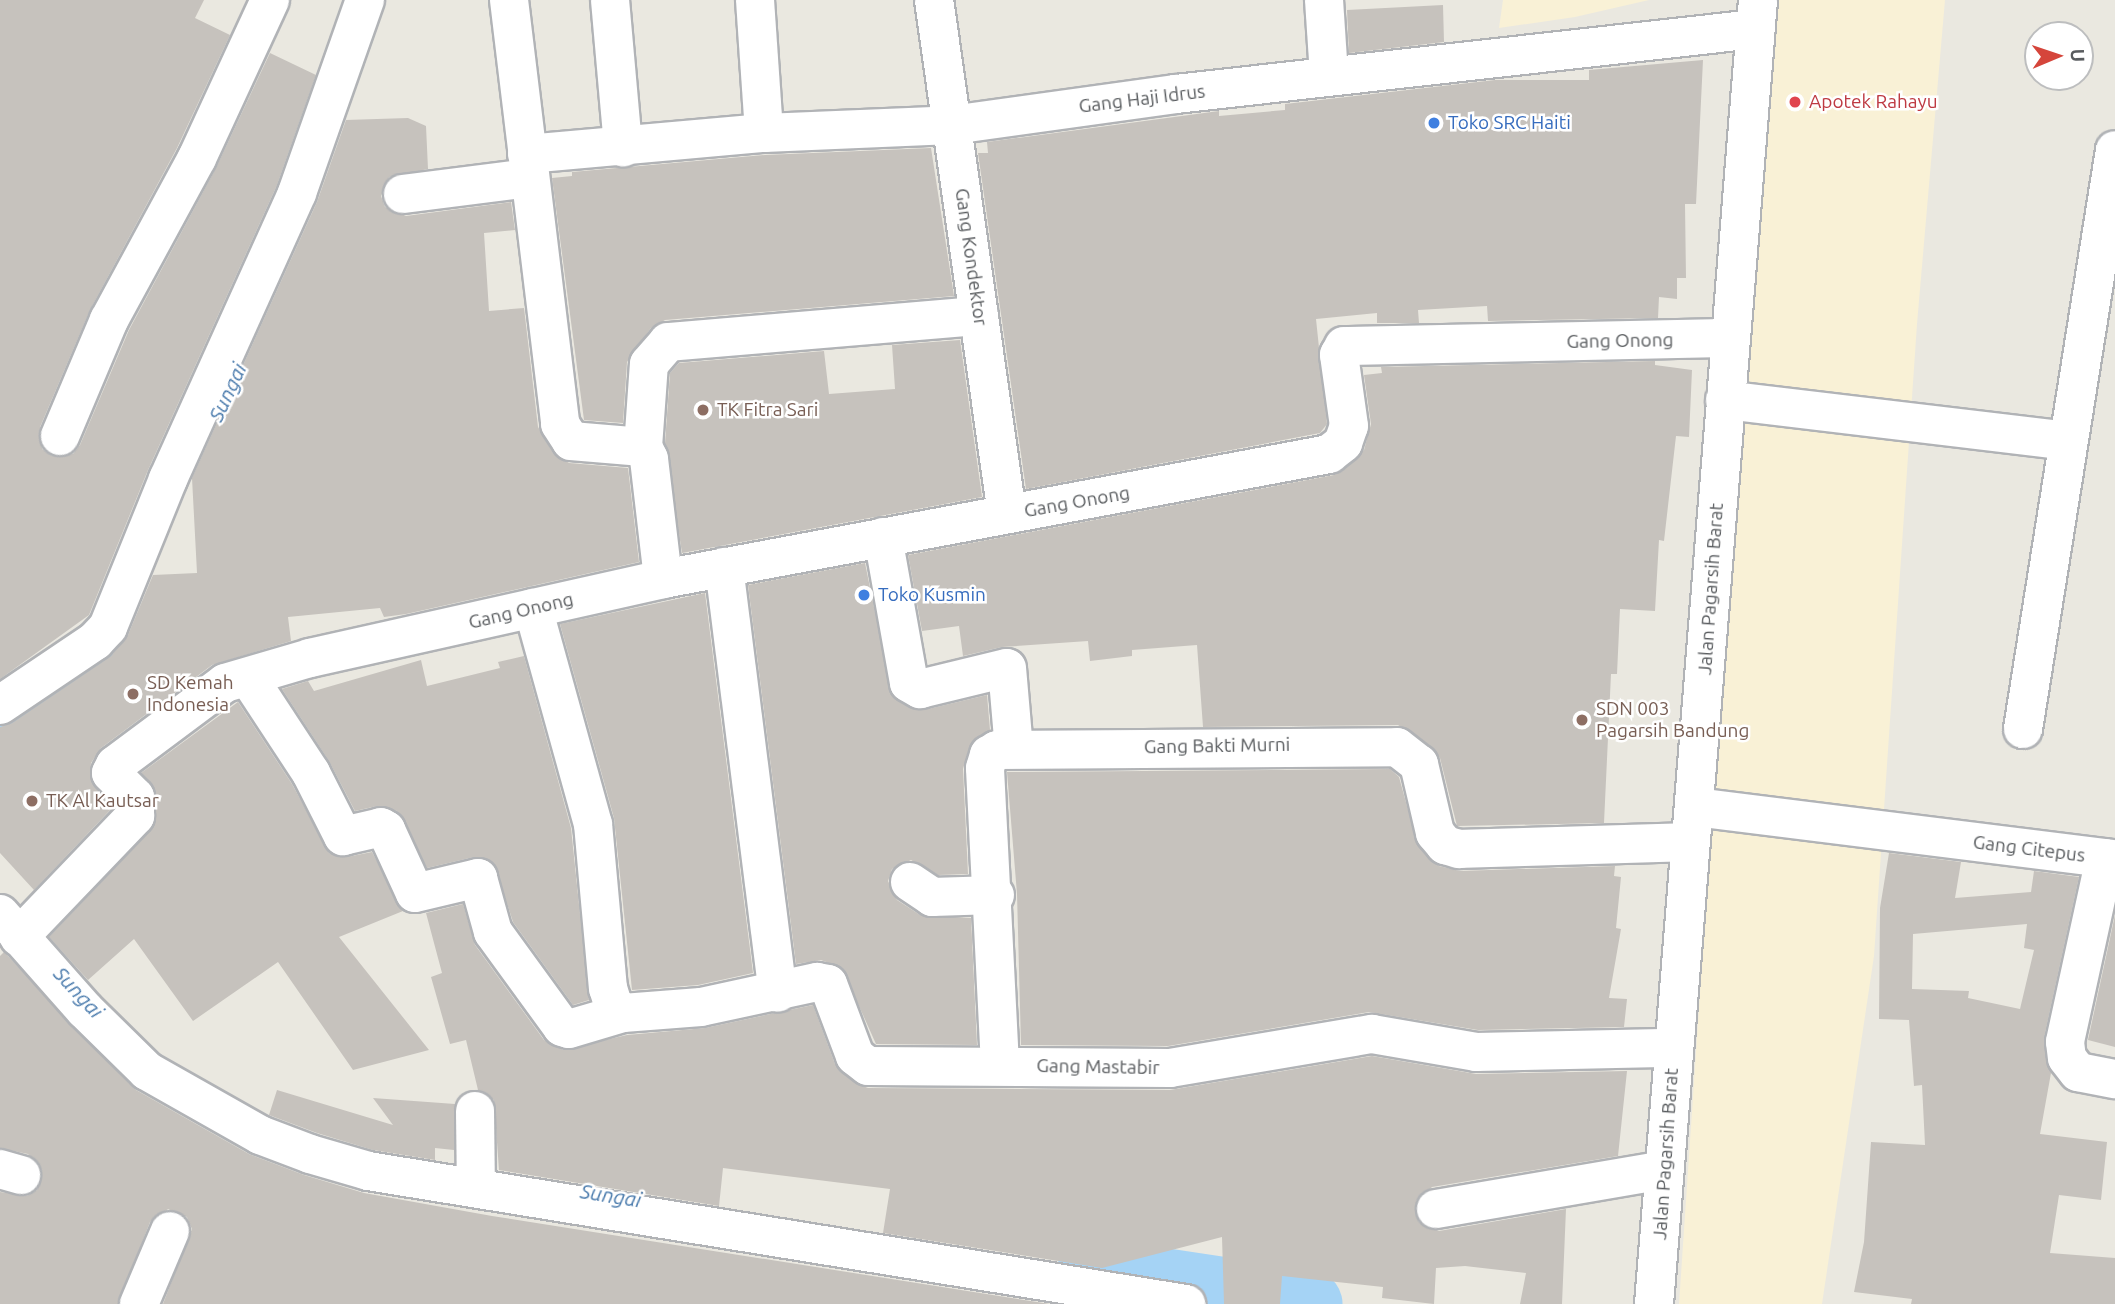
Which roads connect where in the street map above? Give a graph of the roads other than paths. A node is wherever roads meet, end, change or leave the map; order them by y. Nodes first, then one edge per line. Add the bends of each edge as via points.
1 (270, 0) edge
2 (365, 0) edge
3 (509, 0) edge
4 (610, 0) edge
5 (755, 0) edge
6 (934, 0) edge
7 (1324, 0) edge
8 (1757, 15) edge
9 (1329, 76) junction
10 (952, 125) junction
11 (764, 133) junction
12 (624, 147) junction
13 (2115, 150) edge
14 (528, 166) junction
15 (403, 194) dead end
16 (979, 316) junction
17 (1729, 338) junction
18 (1725, 400) junction
19 (645, 431) junction
20 (60, 436) dead end
21 (2068, 441) junction
22 (1007, 514) junction
23 (883, 537) junction
24 (724, 567) junction
25 (663, 579) junction
26 (533, 608) junction
27 (247, 677) junction
28 (0, 705) edge
29 (2023, 729) dead end
30 (1014, 750) junction
31 (1693, 825) junction
32 (2110, 859) edge
33 (910, 882) dead end
34 (995, 895) junction
35 (22, 922) edge
36 (778, 993) junction
37 (623, 1013) junction
38 (1674, 1048) junction
39 (1000, 1065) junction
40 (2115, 1079) edge
41 (475, 1111) dead end
42 (1664, 1170) junction
43 (476, 1181) junction
44 (1437, 1209) dead end
45 (170, 1231) dead end
46 (139, 1304) edge
47 (1186, 1304) edge
48 (1654, 1304) edge

1 - 20 street via 197,158 109,320
2 - 28 street via 297,193 168,480 108,627 95,642
3 - 14 street
4 - 12 street
5 - 11 street
6 - 10 street, Gang Kondektor
7 - 9 street
8 - 9 street, Gang Haji Idrus
8 - 17 street, Jalan Pagarsih Barat
9 - 10 street, Gang Haji Idrus
10 - 11 street, Gang Haji Idrus
10 - 16 street, Gang Kondektor
11 - 12 street, Gang Haji Idrus
12 - 14 street, Gang Haji Idrus
13 - 21 street
14 - 15 street, Gang Haji Idrus
14 - 19 street via 565,436 571,440
16 - 19 street via 668,342 649,364
16 - 22 street, Gang Kondektor
17 - 18 street, Jalan Pagarsih Barat
17 - 22 street, Gang Onong via 1344,346 1339,355 1349,426 1343,443 1329,454
18 - 21 street
18 - 31 street, Jalan Pagarsih Barat
19 - 25 street
21 - 29 street
22 - 23 street, Gang Onong
23 - 24 street, Gang Onong
23 - 30 street via 909,683 920,689 1007,668
24 - 25 street, Gang Onong
24 - 36 street
25 - 26 street, Gang Onong
26 - 27 street, Gang Onong
26 - 37 street via 593,824 608,989 613,1004
27 - 35 street, Gang Onong via 225,683 115,765 111,773 135,797 135,816
27 - 37 street, Gang Mastabir via 311,773 343,836 381,827 386,830 415,893 478,878 493,932 562,1027 569,1029
30 - 31 street, Gang Bakti Murni via 1397,747 1419,764 1435,833 1452,847
30 - 34 street, Gang Bakti Murni via 989,755 985,768
31 - 32 street, Gang Citepus
31 - 38 street, Jalan Pagarsih Barat
32 - 40 street, Gang Citepus via 2065,1042 2067,1058 2078,1072
33 - 34 street via 932,897
34 - 39 street, Gang Bakti Murni
35 - 43 street via 119,1046 182,1094 310,1154 368,1171
36 - 37 street, Gang Mastabir via 701,1007
36 - 39 street, Gang Mastabir via 817,982 828,984 855,1056 863,1065
38 - 39 street, Gang Mastabir via 1476,1052 1372,1034 1170,1068
38 - 42 street, Jalan Pagarsih Barat
41 - 43 street
42 - 44 street
42 - 48 street, Jalan Pagarsih Barat
43 - 47 street
45 - 46 street

